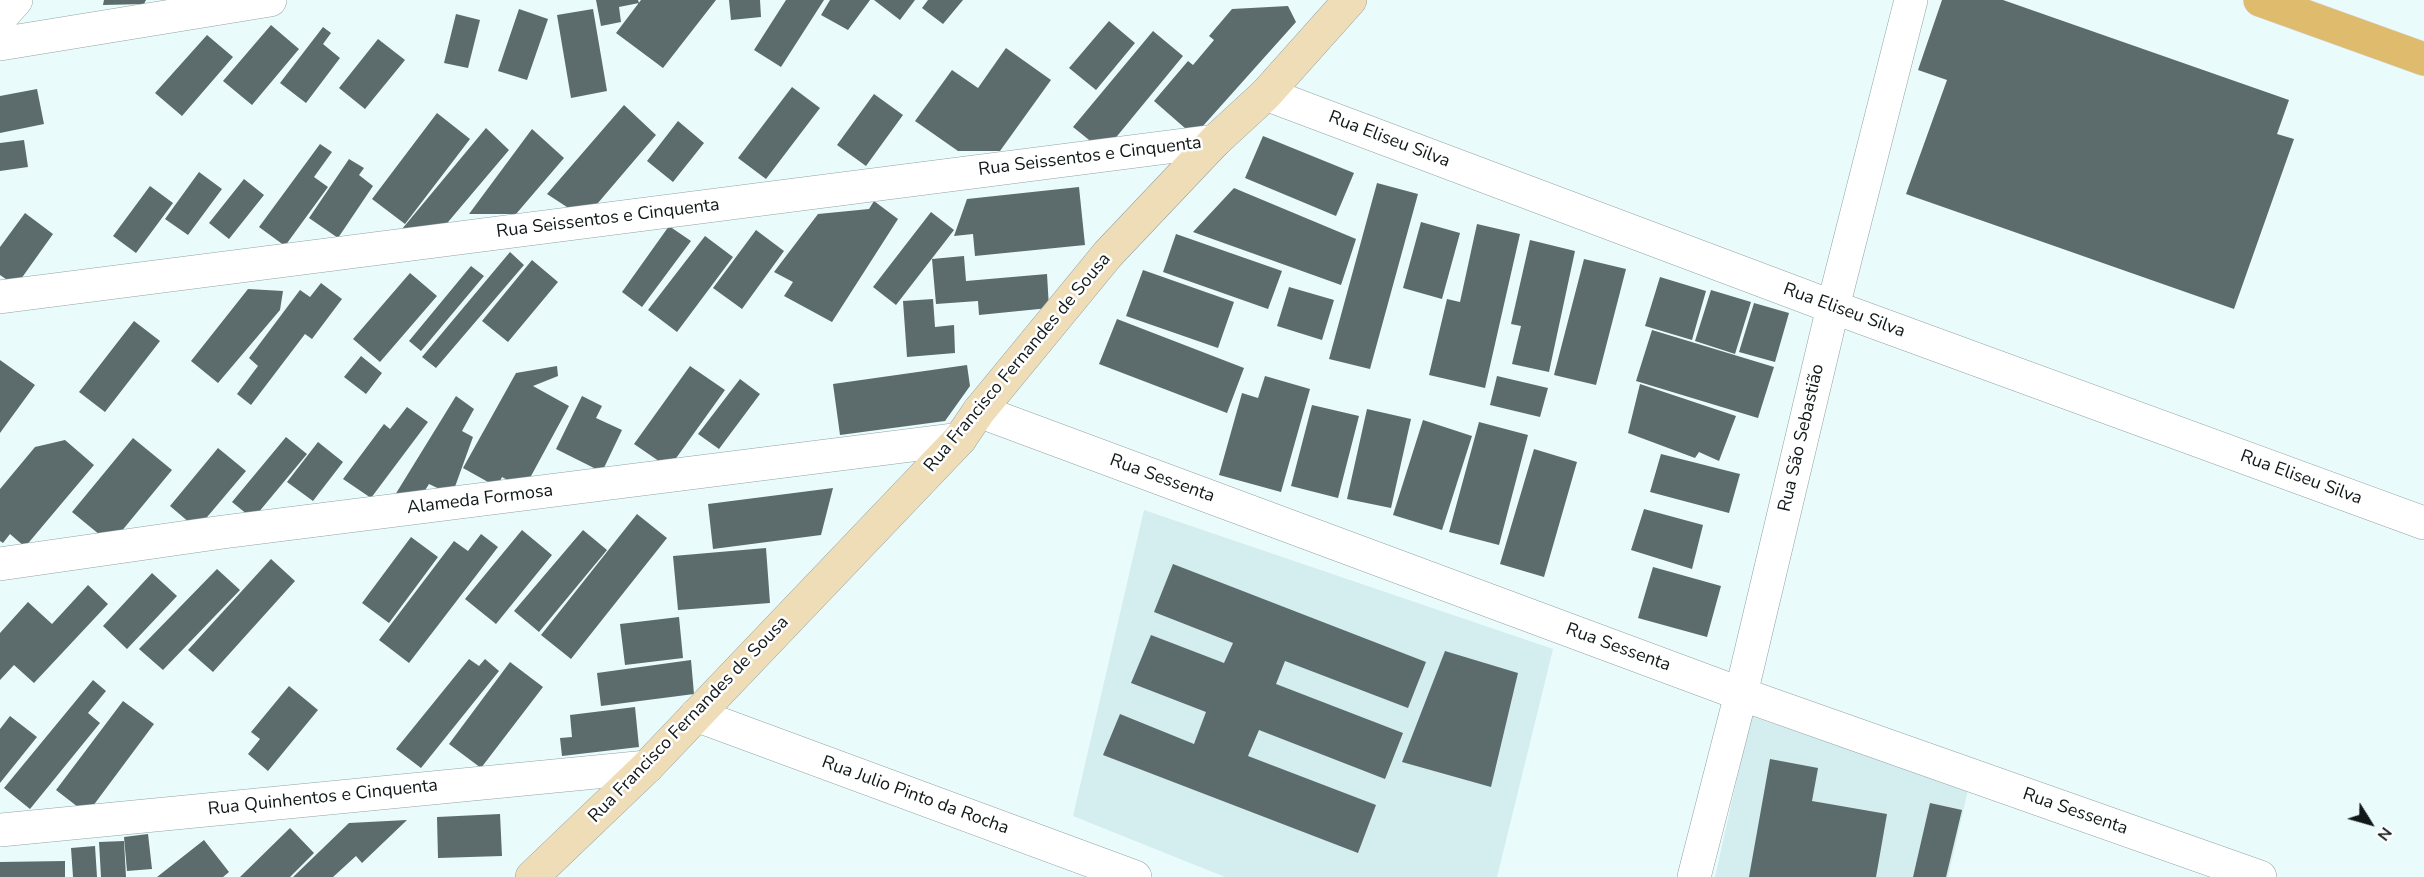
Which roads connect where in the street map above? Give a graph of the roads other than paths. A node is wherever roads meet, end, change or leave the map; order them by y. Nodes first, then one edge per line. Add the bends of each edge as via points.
1 (16, 0) edge
2 (270, 0) edge
3 (1350, 0) edge
4 (1911, 0) edge
5 (2260, 0) edge
6 (0, 18) edge
7 (0, 44) edge
8 (2424, 59) edge
9 (1266, 94) junction
10 (1215, 141) junction
11 (0, 297) edge
12 (1833, 307) junction
13 (979, 411) junction
14 (960, 439) junction
15 (2424, 523) edge
16 (0, 564) edge
17 (1741, 694) junction
18 (696, 715) junction
19 (647, 767) junction
20 (0, 830) edge
21 (531, 877) edge
22 (1135, 877) edge
23 (1694, 877) edge
24 (2260, 877) edge

1 - 6 street
2 - 7 street
3 - 9 street, Rua Francisco Fernandes de Sousa
4 - 12 street, Rua São Sebastião
5 - 8 main road
9 - 10 street, Rua Francisco Fernandes de Sousa
9 - 12 street, Rua Eliseu Silva
10 - 11 street, Rua Seissentos e Cinquenta
10 - 13 street, Rua Francisco Fernandes de Sousa via 1108,254
12 - 15 street, Rua Eliseu Silva
12 - 17 street, Rua São Sebastião
13 - 14 street, Rua Francisco Fernandes de Sousa
13 - 17 street, Rua Sessenta
14 - 16 street, Alameda Formosa
14 - 18 street, Rua Francisco Fernandes de Sousa
17 - 23 street, Rua São Sebastião
17 - 24 street, Rua Sessenta
18 - 19 street, Rua Francisco Fernandes de Sousa
18 - 22 street, Rua Julio Pinto da Rocha
19 - 20 street, Rua Quinhentos e Cinquenta
19 - 21 street, Rua Francisco Fernandes de Sousa

